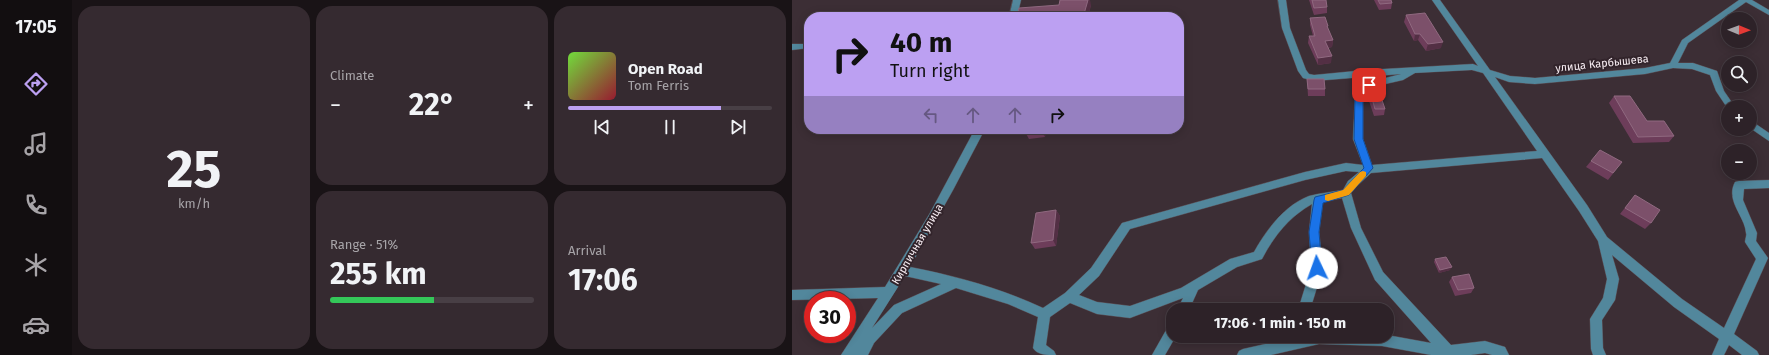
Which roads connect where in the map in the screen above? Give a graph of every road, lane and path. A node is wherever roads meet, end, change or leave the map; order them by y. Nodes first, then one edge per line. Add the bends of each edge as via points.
1 (1017, 0) edge
2 (1024, 0) edge
3 (1282, 0) edge
4 (1436, 0) edge
5 (1746, 0) edge
6 (1014, 12) edge
7 (1769, 13) edge
8 (804, 46) edge
9 (792, 47) edge
10 (1673, 65) junction
11 (1415, 70) junction
12 (1484, 70) junction
13 (1726, 100) edge
14 (1757, 129) edge
15 (978, 134) edge
16 (1769, 138) edge
17 (1544, 154) junction
18 (1369, 168) junction
19 (1769, 184) edge
20 (1346, 193) junction
21 (1318, 200) junction
22 (1603, 240) junction
23 (901, 270) junction
24 (957, 282) junction
25 (1194, 287) junction
26 (889, 292) junction
27 (792, 295) edge
28 (1069, 297) junction
29 (1186, 303) edge
30 (1306, 303) edge
31 (1044, 314) junction
32 (1725, 337) junction
33 (1166, 341) edge
34 (1394, 342) edge
35 (1285, 343) edge
36 (1449, 353) edge
37 (847, 355) edge
38 (861, 355) edge
39 (1050, 355) edge
40 (1158, 355) edge
41 (1243, 355) edge
42 (1503, 355) edge
43 (1600, 355) edge
44 (1718, 355) edge
45 (1753, 355) edge

1 - 2 street
1 - 6 street
3 - 11 street, улица Карбышева via 1286,28 1306,76 1314,78
4 - 12 street
5 - 7 street
5 - 10 street via 1685,42
8 - 9 street
10 - 12 street, улица Карбышева via 1645,72 1535,81 1509,79
10 - 13 street, улица Карбышева via 1693,66 1714,73 1720,92
11 - 12 street, улица Карбышева via 1473,67
11 - 18 street via 1400,78 1369,85 1359,97 1358,139
12 - 17 street
14 - 16 street
15 - 23 street, Кирпичная улица via 957,175
17 - 18 street
17 - 22 street
18 - 20 street
18 - 28 street via 1346,167 1305,176 1126,226 1095,272
19 - 32 street via 1739,185 1738,200 1752,233 1750,242 1762,258
20 - 21 street
20 - 36 street via 1356,228 1379,276
21 - 25 street via 1311,200 1293,210 1268,239 1258,256 1234,263
21 - 30 street via 1314,232 1317,268
22 - 32 street via 1678,303
22 - 43 street via 1613,279 1609,300 1596,319 1597,349
23 - 24 street
23 - 26 street, Кирпичная улица
24 - 31 street
24 - 38 street via 898,309 870,340
25 - 28 street via 1130,312 1097,308
25 - 29 street
26 - 27 street
26 - 37 street, Кирпичная улица
28 - 31 street
31 - 39 street via 1039,348
32 - 44 street
32 - 45 street
33 - 40 street
34 - 36 street
35 - 41 street
36 - 42 street via 1485,347 1501,351

